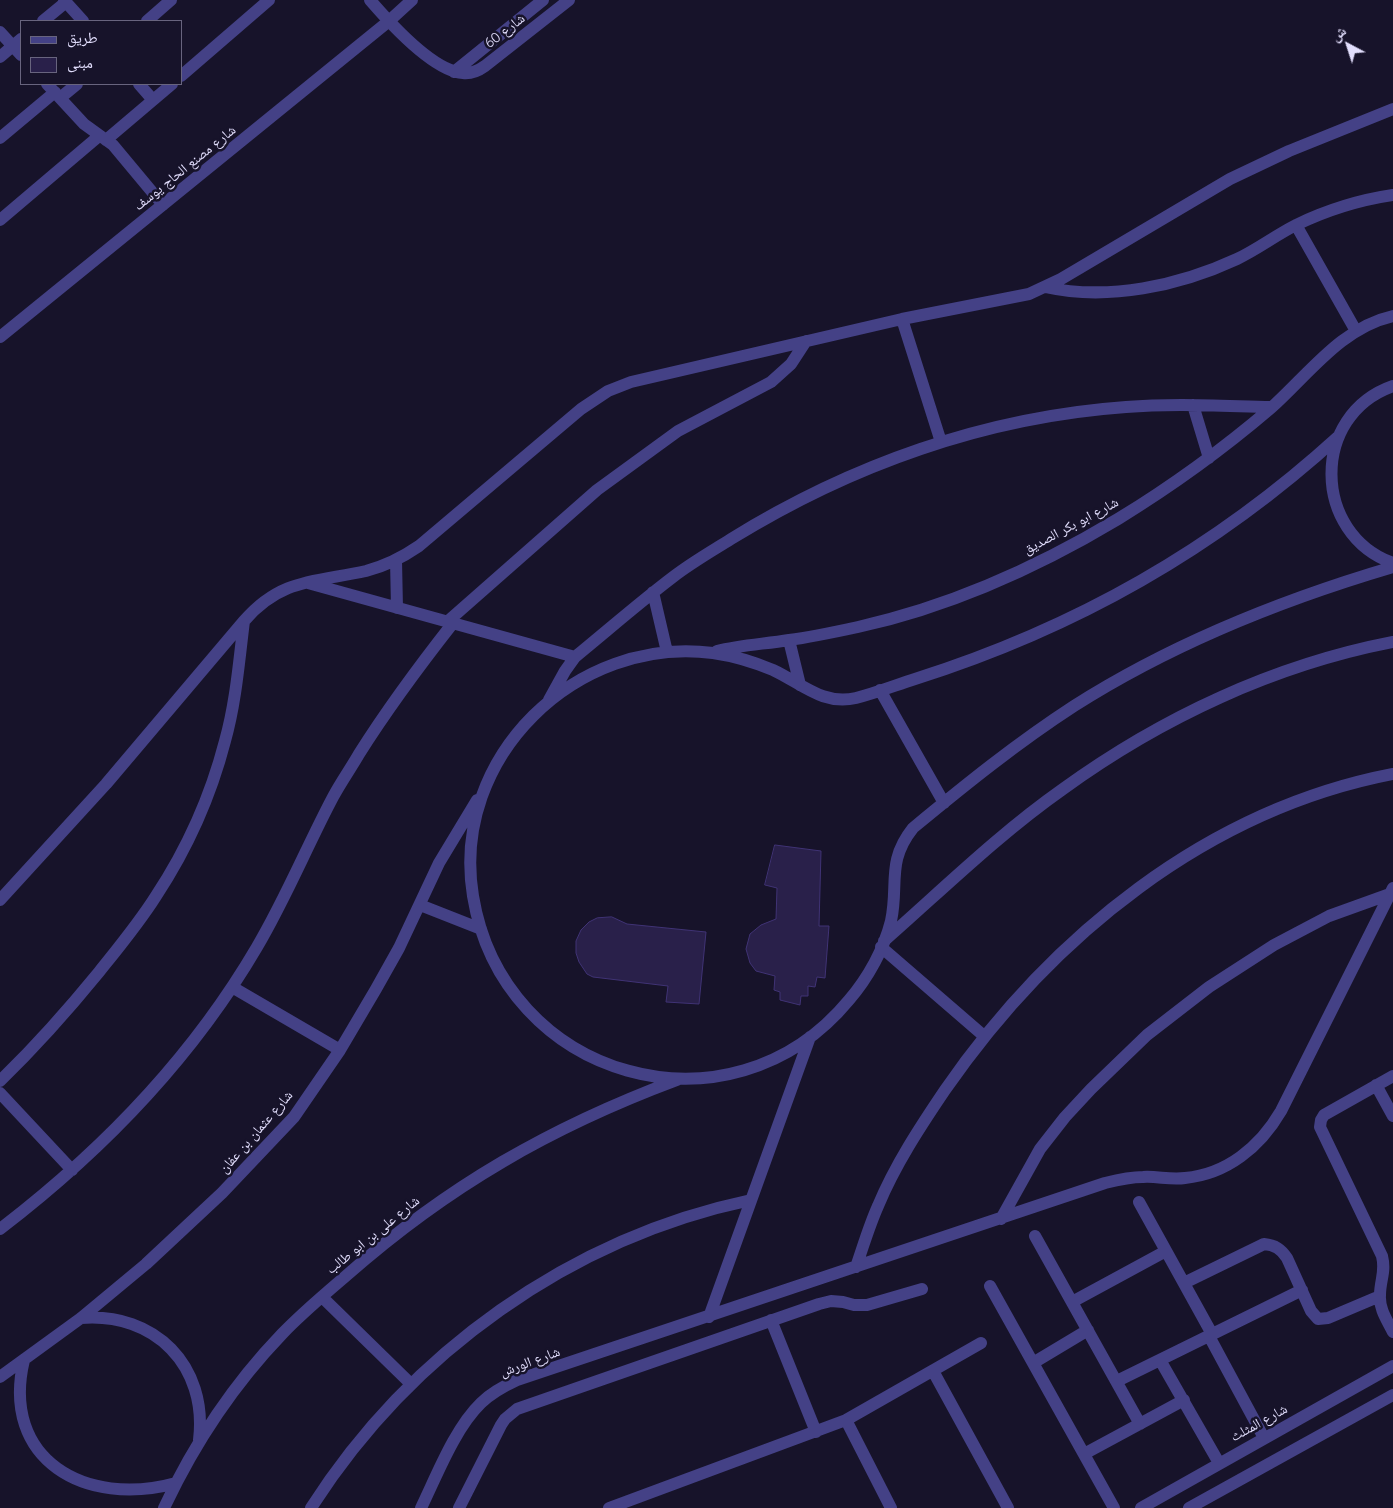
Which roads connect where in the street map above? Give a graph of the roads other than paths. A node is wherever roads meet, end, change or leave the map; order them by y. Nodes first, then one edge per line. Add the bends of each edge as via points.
1 (171, 0) edge
2 (370, 0) edge
3 (412, 0) edge
4 (543, 0) edge
5 (569, 0) edge
6 (65, 1) edge
7 (264, 2) edge
8 (44, 20) edge
9 (82, 20) edge
10 (148, 20) edge
11 (389, 21) junction
12 (0, 32) edge
13 (18, 47) edge
14 (0, 57) edge
15 (454, 72) junction
16 (182, 75) edge
17 (73, 85) edge
18 (140, 85) edge
19 (171, 85) edge
20 (54, 91) edge
21 (154, 100) junction
22 (1393, 109) edge
23 (0, 138) edge
24 (103, 138) junction
25 (1393, 194) edge
26 (163, 205) junction
27 (0, 220) edge
28 (1296, 225) junction
29 (1045, 287) junction
30 (1393, 316) edge
31 (902, 319) junction
32 (1356, 331) junction
33 (0, 337) edge
34 (806, 341) junction
35 (1393, 386) edge
36 (1193, 405) junction
37 (1271, 407) junction
38 (1339, 436) junction
39 (941, 442) junction
40 (1209, 458) junction
41 (396, 560) junction
42 (1393, 563) edge
43 (1393, 567) edge
44 (305, 582) junction
45 (654, 592) junction
46 (397, 608) junction
47 (244, 621) junction
48 (450, 622) junction
49 (789, 640) junction
50 (1393, 642) edge
51 (666, 652) junction
52 (710, 653) junction
53 (576, 657) junction
54 (800, 685) junction
55 (880, 690) junction
56 (548, 701) junction
57 (1393, 774) edge
58 (486, 788) junction
59 (944, 803) junction
60 (1392, 891) edge
61 (0, 900) edge
62 (420, 905) junction
63 (481, 929) junction
64 (883, 944) junction
65 (232, 986) junction
66 (810, 1036) junction
67 (984, 1036) junction
68 (340, 1050) junction
69 (1393, 1076) edge
70 (681, 1078) junction
71 (0, 1081) edge
72 (1376, 1085) junction
73 (0, 1093) edge
74 (1393, 1116) edge
75 (72, 1170) junction
76 (751, 1200) junction
77 (1139, 1202) dead end
78 (1001, 1219) junction
79 (0, 1228) edge
80 (1035, 1236) dead end
81 (1166, 1251) junction
82 (856, 1267) junction
83 (1393, 1279) edge
84 (1184, 1283) junction
85 (990, 1286) dead end
86 (922, 1289) dead end
87 (1302, 1290) junction
88 (1380, 1290) junction
89 (322, 1297) junction
90 (1072, 1302) junction
91 (709, 1316) junction
92 (81, 1318) junction
93 (771, 1320) junction
94 (1088, 1330) junction
95 (1393, 1332) edge
96 (1210, 1335) junction
97 (981, 1343) dead end
98 (24, 1360) junction
99 (1160, 1360) junction
100 (1033, 1363) junction
101 (1393, 1366) edge
102 (933, 1371) junction
103 (0, 1377) edge
104 (1117, 1381) junction
105 (411, 1384) junction
106 (1393, 1395) edge
107 (1184, 1400) junction
108 (846, 1420) junction
109 (1140, 1424) junction
110 (816, 1432) junction
111 (1264, 1438) junction
112 (199, 1441) junction
113 (1084, 1454) junction
114 (1219, 1463) junction
115 (176, 1483) junction
116 (64, 1486) dead end
117 (113, 1501) dead end
118 (164, 1508) edge
119 (311, 1508) edge
120 (421, 1508) edge
121 (459, 1508) edge
122 (609, 1508) edge
123 (891, 1508) edge
124 (1008, 1508) edge
125 (1114, 1508) edge
126 (1141, 1508) edge
127 (1189, 1508) edge

1 - 10 street
2 - 11 street
3 - 11 street, شارع مصنع الحاج يوسف
4 - 15 street, شارع 60
5 - 15 street, شارع 60 via 485,66 465,74
6 - 8 street
6 - 9 street
7 - 16 street
11 - 15 street via 428,57
11 - 26 street, شارع مصنع الحاج يوسف
12 - 13 street
13 - 14 street
17 - 20 street
18 - 21 street
19 - 21 street
20 - 23 street
20 - 24 street via 84,124
21 - 24 street
22 - 29 street via 1230,179
24 - 26 street via 118,151
24 - 27 street
25 - 28 street via 1350,203
26 - 33 street, شارع مصنع الحاج يوسف
28 - 29 street via 1238,258 1180,280 1095,293
28 - 32 street
29 - 31 street via 1011,298
30 - 32 street, شارع ابو بكر الصديق
31 - 34 street
31 - 39 street
32 - 37 street, شارع ابو بكر الصديق
34 - 41 street via 632,382 608,391 581,409 419,546
34 - 48 street via 792,364 771,382 678,431 597,490
35 - 38 street via 1365,403
36 - 37 street
36 - 39 street via 1077,412 1010,423
36 - 40 street
37 - 40 street, شارع ابو بكر الصديق
38 - 42 street via 1331,472 1336,508 1361,544
38 - 55 street via 1240,518 1132,587 1001,649
39 - 45 street via 892,458 816,491 721,545
40 - 49 street, شارع ابو بكر الصديق via 1116,520 991,583 904,615
41 - 44 street via 366,571
41 - 46 street
43 - 59 street via 1254,614 1161,656 1053,720
44 - 46 street
44 - 47 street via 275,594
45 - 51 street
45 - 53 street
46 - 48 street
47 - 61 street via 106,784
47 - 71 street via 225,742 188,840 156,896 123,943 50,1030
48 - 53 street
48 - 65 street via 399,693 339,788 287,893
49 - 52 street, شارع ابو بكر الصديق
49 - 54 street
50 - 64 street via 1341,654 1266,679 1194,710 1126,746 1031,813
51 - 52 street
51 - 56 street via 631,658 604,668 565,688
52 - 54 street via 752,662
53 - 56 street
54 - 55 street via 820,696 839,700
55 - 59 street
56 - 58 street via 518,732 494,768
57 - 67 street via 1345,785 1276,809 1178,860 1116,905 1073,942
58 - 62 street, شارع عثمان بن عفان via 443,855
58 - 63 street via 474,830 471,859 473,895
59 - 64 street via 913,828 901,846 894,866 891,921
60 - 78 street via 1329,916 1274,945 1209,987 1147,1035 1065,1117 1040,1149
60 - 78 street, شارع الورش via 1281,1111 1252,1149 1227,1166 1198,1176 1118,1180
62 - 63 street
62 - 68 street, شارع عثمان بن عفان
63 - 70 street via 501,976 543,1025 560,1039 618,1068 638,1074
64 - 66 street via 852,998
64 - 67 street
65 - 68 street
65 - 75 street via 154,1089
66 - 70 street via 785,1053 745,1069 724,1075
66 - 76 street
67 - 82 street via 927,1117 895,1171 878,1206
68 - 92 street, شارع عثمان بن عفان via 294,1117 259,1155 185,1229
69 - 72 street
70 - 89 street, شارع على بن ابو طالب via 572,1124 477,1176 413,1221
72 - 74 street
72 - 88 street via 1324,1115 1320,1127 1382,1256 1384,1270
73 - 75 street
75 - 79 street
76 - 91 street
76 - 105 street via 712,1208 642,1233 542,1282 488,1318
77 - 81 street
78 - 82 street, شارع الورش
80 - 90 street
81 - 84 street
81 - 90 street
82 - 91 street, شارع الورش
83 - 88 street
84 - 87 street via 1264,1244 1282,1250
84 - 96 street
85 - 100 street
86 - 93 street via 867,1305 831,1301
87 - 88 street via 1314,1316 1323,1320
87 - 96 street
88 - 95 street via 1381,1308
89 - 105 street
89 - 112 street, شارع على بن ابو طالب via 258,1360
90 - 94 street
91 - 120 street, شارع الورش via 517,1380 493,1393 465,1422
92 - 98 street, شارع عثمان بن عفان
92 - 112 street via 112,1318 134,1324 154,1335 177,1355 186,1367 198,1396
93 - 110 street
93 - 121 street via 510,1413
94 - 100 street
94 - 104 street
96 - 99 street
96 - 111 street
97 - 102 street
98 - 103 street, شارع عثمان بن عفان
98 - 116 street via 16,1395 21,1431 33,1456 52,1478
99 - 104 street
99 - 107 street
100 - 113 street
101 - 111 street, شارع المثلث
102 - 108 street
102 - 124 street
104 - 109 street
105 - 119 street via 365,1434
106 - 127 street
107 - 109 street
107 - 114 street
108 - 110 street
108 - 123 street
109 - 113 street
110 - 122 street
111 - 114 street, شارع المثلث
112 - 115 street, شارع على بن ابو طالب
113 - 125 street
114 - 126 street, شارع المثلث
115 - 117 street via 150,1496
115 - 118 street, شارع على بن ابو طالب

